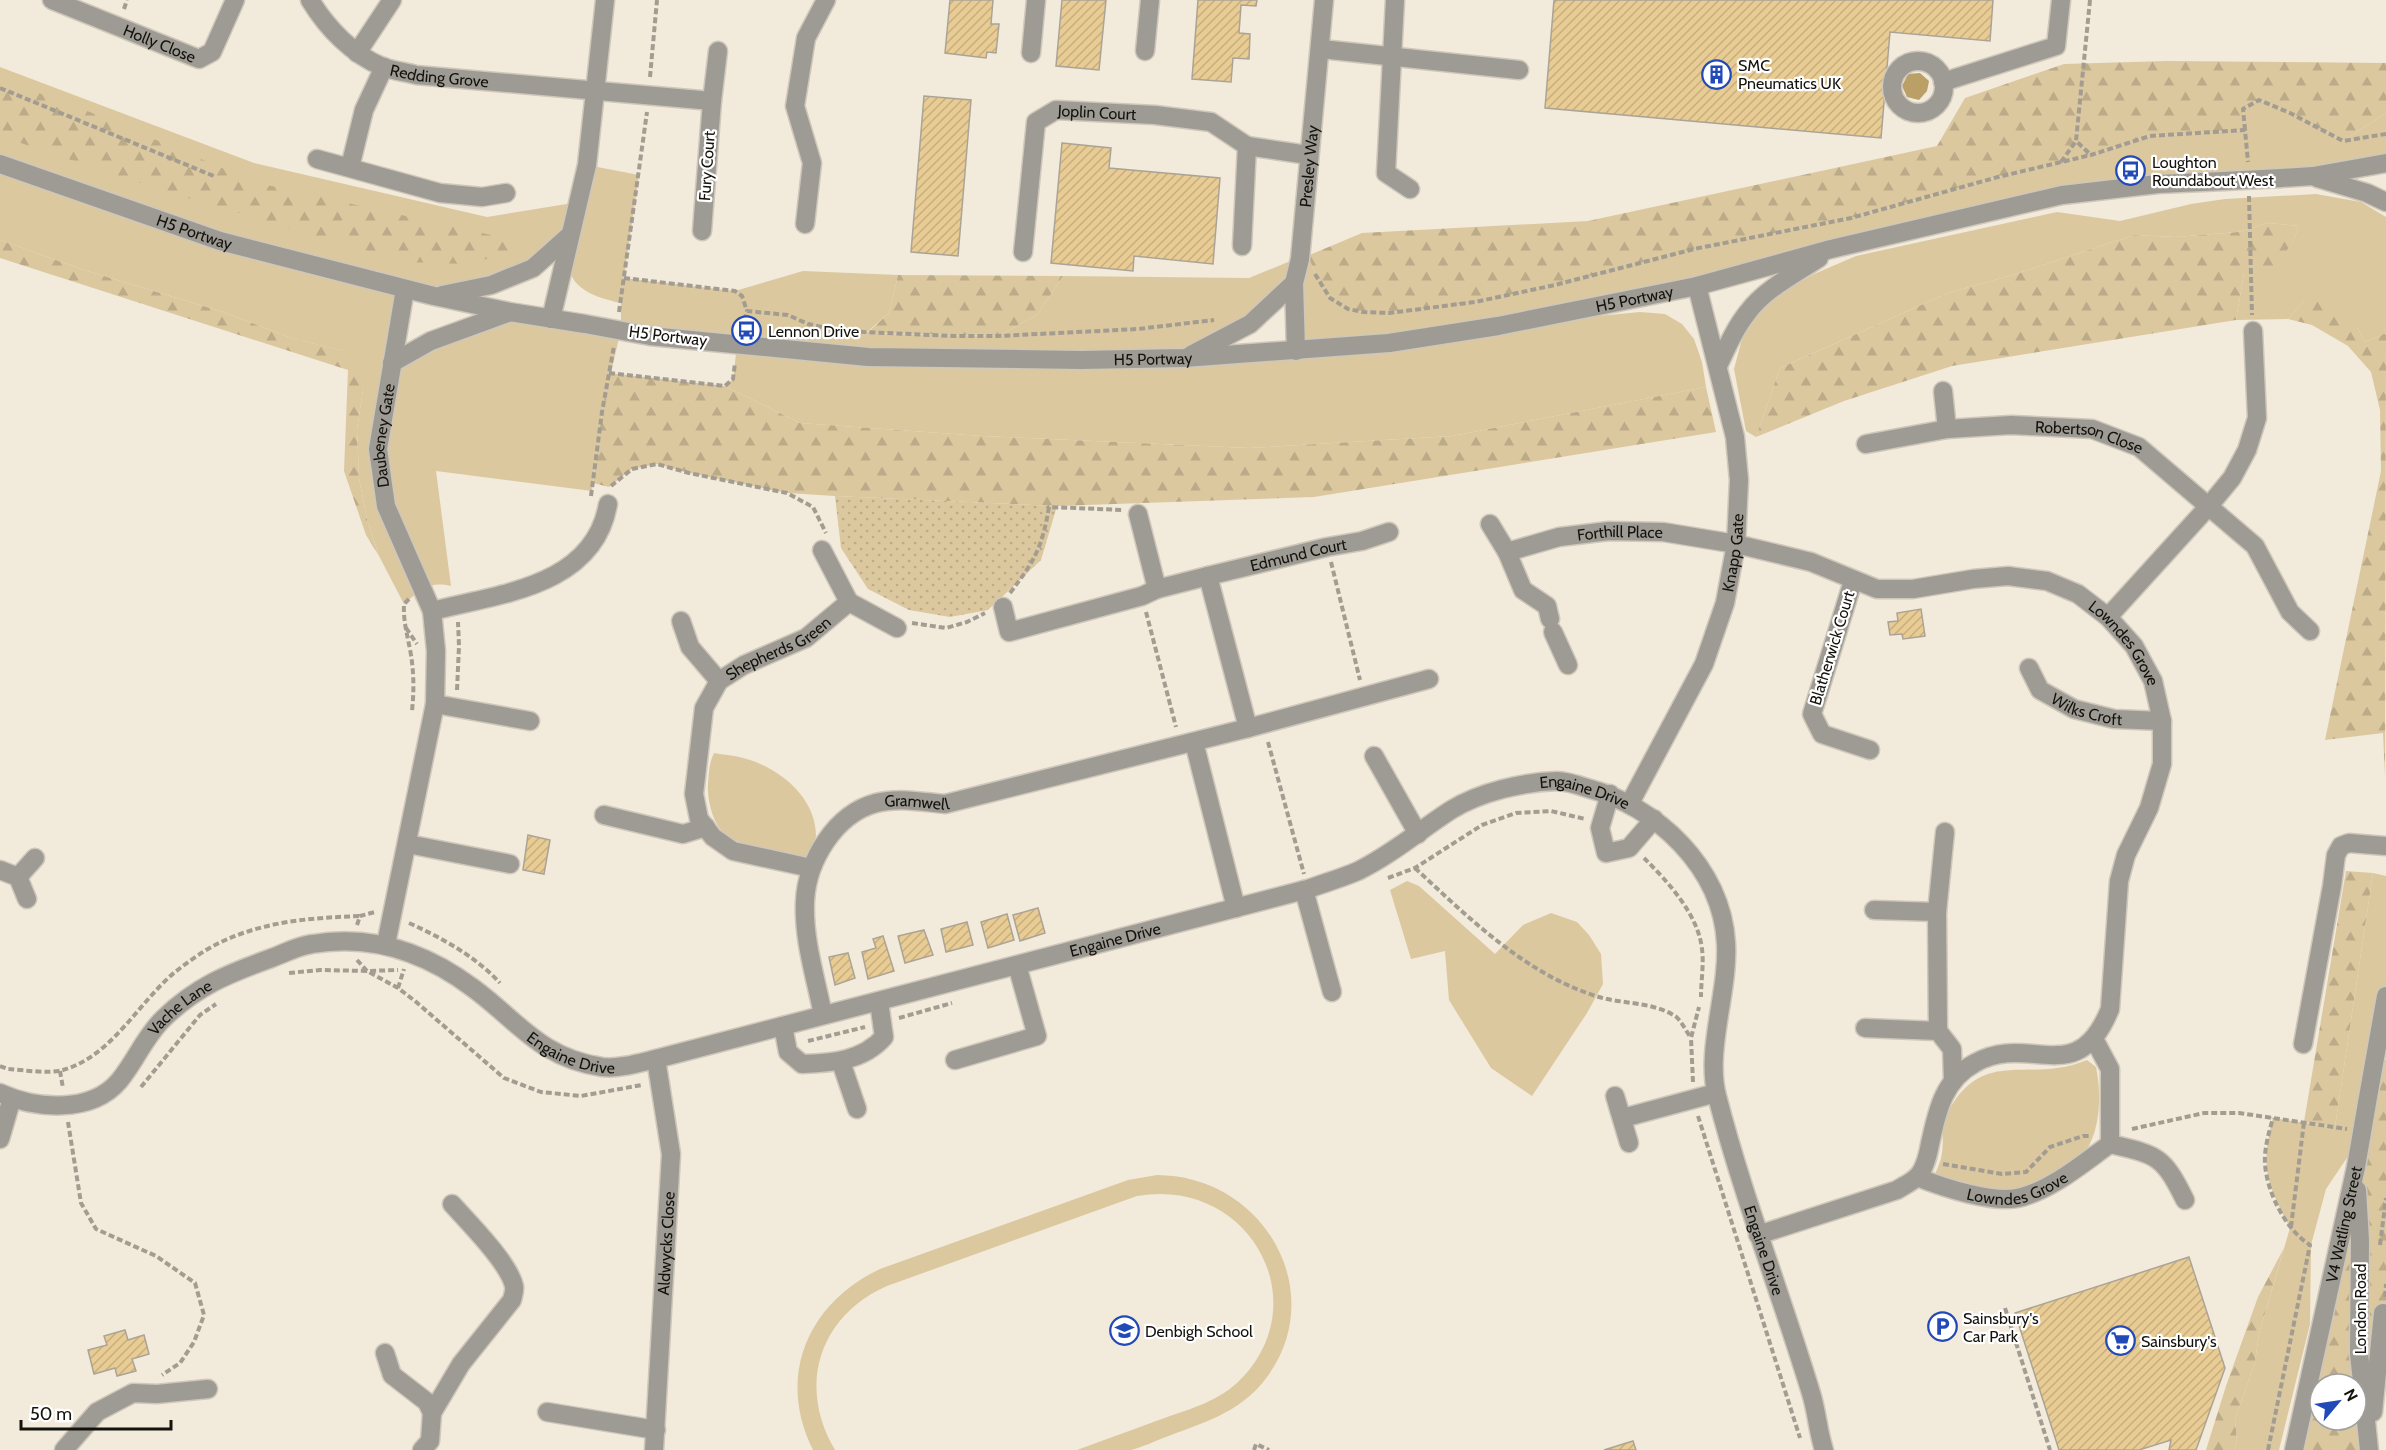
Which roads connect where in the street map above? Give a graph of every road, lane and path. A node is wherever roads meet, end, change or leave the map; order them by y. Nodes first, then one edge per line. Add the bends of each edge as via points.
1 (52, 0) edge
2 (235, 0) edge
3 (310, 0) edge
4 (392, 0) edge
5 (605, 0) edge
6 (657, 0) edge
7 (826, 0) edge
8 (1036, 0) edge
9 (1150, 0) edge
10 (1324, 0) edge
11 (1395, 0) edge
12 (2061, 0) edge
13 (2090, 0) edge
14 (1321, 49) junction
15 (718, 51) dead end
16 (1145, 51) dead end
17 (1031, 52) dead end
18 (357, 53) junction
19 (1391, 57) junction
20 (384, 67) junction
21 (1519, 70) dead end
22 (1943, 82) dead end
23 (0, 88) edge
24 (596, 91) junction
25 (648, 96) junction
26 (712, 101) junction
27 (2245, 130) junction
28 (2386, 134) edge
29 (2076, 141) junction
30 (1247, 146) junction
31 (1308, 155) junction
32 (2091, 155) junction
33 (317, 159) dead end
34 (2061, 162) junction
35 (0, 164) edge
36 (2386, 164) edge
37 (350, 167) junction
38 (2248, 171) dead end
39 (2313, 176) junction
40 (216, 177) dead end
41 (1410, 189) dead end
42 (506, 193) dead end
43 (2249, 194) dead end
44 (2386, 202) edge
45 (805, 224) dead end
46 (702, 231) dead end
47 (570, 235) junction
48 (1242, 246) dead end
49 (1831, 249) junction
50 (1023, 252) dead end
51 (1300, 260) junction
52 (624, 278) junction
53 (1294, 283) junction
54 (1696, 286) junction
55 (405, 289) junction
56 (434, 296) junction
57 (747, 311) junction
58 (510, 312) junction
59 (619, 314) dead end
60 (551, 319) junction
61 (1217, 319) dead end
62 (2253, 331) joint
63 (615, 338) dead end
64 (738, 345) junction
65 (1296, 351) junction
66 (1184, 358) junction
67 (392, 363) junction
68 (1718, 366) junction
69 (609, 374) junction
70 (1942, 392) dead end
71 (1947, 429) junction
72 (1866, 444) dead end
73 (593, 483) junction
74 (599, 502) joint
75 (2208, 507) junction
76 (1138, 514) joint
77 (1490, 524) dead end
78 (1389, 532) dead end
79 (1736, 544) junction
80 (1327, 547) junction
81 (822, 550) joint
82 (1507, 552) junction
83 (1208, 576) junction
84 (1853, 580) junction
85 (421, 589) junction
86 (1149, 592) junction
87 (849, 602) junction
88 (1003, 607) junction
89 (432, 611) junction
90 (2108, 617) junction
91 (681, 621) dead end
92 (897, 628) joint
93 (2310, 631) dead end
94 (1568, 665) dead end
95 (2029, 668) dead end
96 (1429, 679) dead end
97 (719, 681) junction
98 (1364, 697) junction
99 (435, 704) junction
100 (412, 714) dead end
101 (530, 721) dead end
102 (2162, 721) junction
103 (1256, 727) junction
104 (1187, 744) junction
105 (1870, 750) dead end
106 (1374, 756) dead end
107 (1610, 794) junction
108 (1630, 803) junction
109 (604, 815) dead end
110 (1654, 819) junction
111 (706, 827) junction
112 (1600, 828) junction
113 (1945, 832) dead end
114 (1418, 834) junction
115 (408, 844) junction
116 (2386, 846) edge
117 (1629, 848) junction
118 (35, 858) dead end
119 (510, 864) dead end
120 (811, 868) junction
121 (0, 870) edge
122 (18, 877) junction
123 (1306, 889) junction
124 (27, 898) dead end
125 (1236, 908) junction
126 (1874, 910) dead end
127 (1937, 912) junction
128 (386, 945) junction
129 (1017, 965) junction
130 (278, 976) dead end
131 (398, 988) dead end
132 (1332, 992) dead end
133 (2386, 996) edge
134 (219, 1002) dead end
135 (879, 1002) junction
136 (823, 1015) junction
137 (783, 1026) junction
138 (1865, 1028) dead end
139 (1938, 1030) junction
140 (2094, 1039) junction
141 (2303, 1044) dead end
142 (656, 1059) junction
143 (955, 1060) dead end
144 (2380, 1060) edge
145 (841, 1062) junction
146 (60, 1071) dead end
147 (1953, 1080) junction
148 (136, 1091) dead end
149 (1716, 1093) junction
150 (6, 1096) edge
151 (1616, 1096) dead end
152 (66, 1104) junction
153 (857, 1109) dead end
154 (1623, 1118) junction
155 (2273, 1118) dead end
156 (2304, 1122) dead end
157 (0, 1139) edge
158 (1629, 1143) dead end
159 (2109, 1144) junction
160 (2356, 1167) junction
161 (1917, 1178) junction
162 (2185, 1200) dead end
163 (452, 1204) dead end
164 (2290, 1227) junction
165 (1758, 1235) junction
166 (2005, 1308) dead end
167 (2383, 1313) dead end
168 (385, 1353) dead end
169 (159, 1377) dead end
170 (208, 1389) dead end
171 (547, 1412) dead end
172 (432, 1413) junction
173 (656, 1430) junction
174 (75, 1446) edge
175 (422, 1450) edge
176 (654, 1450) edge
177 (1254, 1450) edge
178 (1269, 1450) edge
179 (1824, 1450) edge
180 (2050, 1450) edge
181 (2268, 1450) edge
182 (2294, 1450) edge
183 (2370, 1450) edge

1 - 2 street, Holly Close via 199,59 212,52
3 - 18 street, Redding Grove via 320,16
4 - 18 street
5 - 24 street
6 - 25 path
7 - 45 street via 806,38 795,106 812,163
8 - 17 street
9 - 16 street
10 - 14 street, Presley Way
11 - 19 street
12 - 22 street via 2056,46
13 - 29 path
14 - 19 street
14 - 31 street, Presley Way
15 - 26 street, Fury Court
18 - 20 street, Redding Grove
19 - 21 street
19 - 41 street via 1386,173
20 - 24 street, Redding Grove via 416,75
20 - 37 street via 364,110
23 - 40 path
24 - 25 street
24 - 47 street via 587,165
25 - 26 street
25 - 52 path
26 - 46 street, Fury Court
27 - 28 path via 2243,110 2259,100 2343,141
27 - 32 path via 2150,136
27 - 38 path
29 - 32 path
29 - 34 path
30 - 31 street, Joplin Court
30 - 48 street
30 - 50 street, Joplin Court via 1210,122 1056,110 1036,122
31 - 51 street, Presley Way
32 - 34 path
33 - 37 street
34 - 51 path via 1851,218 1694,249 1475,302 1400,312 1348,309 1330,298 1310,261
35 - 55 street, H5 Portway via 220,240
36 - 39 street, H5 Portway
37 - 42 street via 440,193 482,197
39 - 44 street, H5 Portway via 2367,192
39 - 49 street, H5 Portway, bridge via 2158,184 2062,195
43 - 62 path
47 - 56 street via 533,268 491,285
47 - 60 street
49 - 54 street, H5 Portway
49 - 68 street via 1768,291 1749,310
51 - 53 street, Presley Way
52 - 57 path via 735,291 742,296
52 - 59 path
53 - 65 street, Presley Way
53 - 66 street via 1250,324
54 - 65 street, H5 Portway via 1487,328 1389,343
54 - 68 street, Knapp Gate
55 - 56 street, H5 Portway
55 - 67 street, Daubeney Gate
56 - 58 street, H5 Portway
57 - 61 path via 788,315 841,331 954,336 1138,329
57 - 64 path
58 - 60 street, H5 Portway
58 - 67 street via 431,341
60 - 64 street, H5 Portway, bridge via 650,336
62 - 75 street via 2257,418 2247,450 2232,478
63 - 69 path
64 - 66 street, H5 Portway via 868,357
64 - 69 path via 734,379 725,386
65 - 66 street, H5 Portway
67 - 85 street, Daubeney Gate via 378,449 386,506
68 - 79 street, Knapp Gate via 1735,437 1739,480
69 - 73 path
70 - 71 street
71 - 72 street, Robertson Close
71 - 75 street, Robertson Close via 2011,425 2092,429 2139,447
73 - 74 path
73 - 81 path via 609,487 632,469 657,464 787,493 813,507 831,544
74 - 89 street via 606,518 598,537 562,572 540,583
75 - 90 street
75 - 93 street, Robertson Close via 2255,546 2290,612
76 - 86 street
76 - 88 path via 1116,508 1049,507 1033,563
77 - 82 street
78 - 80 street, Edmund Court
79 - 82 street, Forthill Place via 1663,532 1609,531 1559,537
79 - 84 street, Lowndes Grove via 1812,562
79 - 108 street, Knapp Gate via 1725,603 1704,663
80 - 83 street, Edmund Court
80 - 98 path
81 - 87 street
82 - 94 street via 1523,590 1547,606
83 - 86 street, Edmund Court
83 - 103 street
84 - 90 street, Lowndes Grove via 1877,589 1913,589 2008,576 2047,581 2078,594
84 - 105 street, Blatherwick Court via 1812,714 1822,734
85 - 89 street, Daubeney Gate
85 - 100 path via 404,604 415,685
86 - 88 street, Edmund Court via 1011,638
86 - 104 path
87 - 92 street
87 - 97 street, Shepherds Green via 806,638 744,665
88 - 92 path via 946,628 915,622
89 - 99 street, Daubeney Gate
90 - 102 street, Lowndes Grove via 2134,646 2153,681
91 - 97 street via 690,646
95 - 102 street, Wilks Croft via 2040,690 2074,709 2114,719
96 - 98 street, Gramwell
97 - 111 street, Shepherds Green via 704,708 693,794 699,819
98 - 103 street, Gramwell
99 - 101 street
99 - 115 street, Daubeney Gate
102 - 140 street, Lowndes Grove via 2162,764 2119,881 2110,1010
103 - 104 street, Gramwell
103 - 123 path
104 - 120 street, Gramwell via 945,804 903,800 875,803 846,819
104 - 125 street
106 - 114 street
107 - 108 street, Engaine Drive
107 - 112 street
107 - 114 street, Engaine Drive via 1559,781 1503,788 1452,809
108 - 110 street, Engaine Drive
109 - 111 street via 683,834
110 - 117 street
110 - 149 street, Engaine Drive via 1692,856 1720,912 1726,942 1713,1067
111 - 120 street, Shepherds Green via 733,851
112 - 117 street via 1606,854
112 - 117 path via 1585,819 1551,811 1516,813 1482,825 1415,868 1463,913 1558,982 1676,1016 1691,1038 1701,1002 1702,948 1689,912 1668,884
113 - 127 street
114 - 123 street, Engaine Drive via 1359,870
115 - 119 street
115 - 128 street, Daubeney Gate
116 - 141 street via 2349,843 2341,846 2336,855
118 - 122 street
120 - 136 street, Gramwell via 805,902
121 - 122 street
122 - 124 street
123 - 125 street, Engaine Drive
123 - 132 street
125 - 129 street, Engaine Drive
126 - 127 street
127 - 139 street
128 - 142 street, Engaine Drive via 438,965 474,988 543,1046 576,1061 604,1067
128 - 152 street, Vache Lane via 352,940 306,945 220,977 162,1020 118,1082 100,1096
129 - 135 street, Engaine Drive
129 - 143 street via 1036,1036
130 - 131 path via 320,970 367,971
133 - 144 street, V4 Watling Street
134 - 148 path via 200,1015
135 - 136 street, Engaine Drive
135 - 145 street via 884,1037 874,1048
136 - 137 street, Engaine Drive
137 - 142 street, Engaine Drive
137 - 145 street via 788,1052 802,1064
138 - 139 street
139 - 147 street via 1952,1049
140 - 147 street via 2065,1056 1996,1055 1974,1063
140 - 159 street via 2110,1069
142 - 173 street, Aldwycks Close via 671,1154
144 - 160 street, V4 Watling Street, bridge via 2367,1103
145 - 153 street
146 - 152 path
147 - 161 street via 1939,1103 1927,1160
149 - 154 street
149 - 165 street, Engaine Drive
150 - 152 street, Vache Lane via 47,1105
150 - 157 street
151 - 154 street
152 - 169 path via 81,1203 96,1229 156,1256 195,1283 204,1315 194,1342 180,1363
154 - 158 street
155 - 164 path via 2265,1165 2272,1193
156 - 164 path
159 - 161 street, Lowndes Grove via 2055,1182 2020,1198 1950,1190
159 - 162 street via 2149,1153 2171,1171
160 - 182 street, V4 Watling Street
160 - 183 street, London Road via 2360,1353
161 - 165 street via 1897,1190
163 - 172 street via 501,1261 515,1289 512,1300 461,1364
164 - 181 path via 2310,1245
165 - 179 street, Engaine Drive via 1812,1396
166 - 180 path
167 - 183 street, London Road
168 - 172 street via 392,1375 427,1402
170 - 174 street via 133,1393 97,1412
171 - 173 street
172 - 175 street via 430,1441
173 - 176 street, Aldwycks Close
177 - 178 path via 1256,1444

